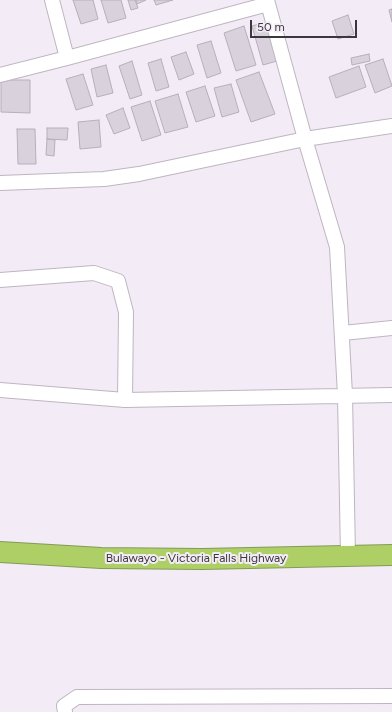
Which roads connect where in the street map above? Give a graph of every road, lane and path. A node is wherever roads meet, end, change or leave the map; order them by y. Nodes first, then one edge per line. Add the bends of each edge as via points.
1 (52, 0) edge
2 (268, 2) edge
3 (67, 58) junction
4 (0, 75) edge
5 (392, 126) edge
6 (305, 139) junction
7 (0, 183) edge
8 (0, 280) edge
9 (392, 328) edge
10 (343, 333) junction
11 (0, 390) edge
12 (345, 395) junction
13 (392, 395) edge
14 (125, 400) junction
15 (0, 552) edge
16 (348, 556) junction
17 (392, 556) edge
18 (392, 696) edge
19 (65, 712) edge

1 - 3 street
2 - 3 street
2 - 6 street
3 - 4 street
5 - 6 street
6 - 7 street via 139,174 104,179
6 - 10 street via 337,246
8 - 14 street via 94,273 118,281 126,312
9 - 10 street
10 - 12 street
11 - 14 street
12 - 13 street
12 - 14 street
12 - 16 street
15 - 16 highway, Bulawayo - Victoria Falls Highway via 202,559
16 - 17 highway, Bulawayo - Victoria Falls Highway
18 - 19 street via 77,697 64,706

